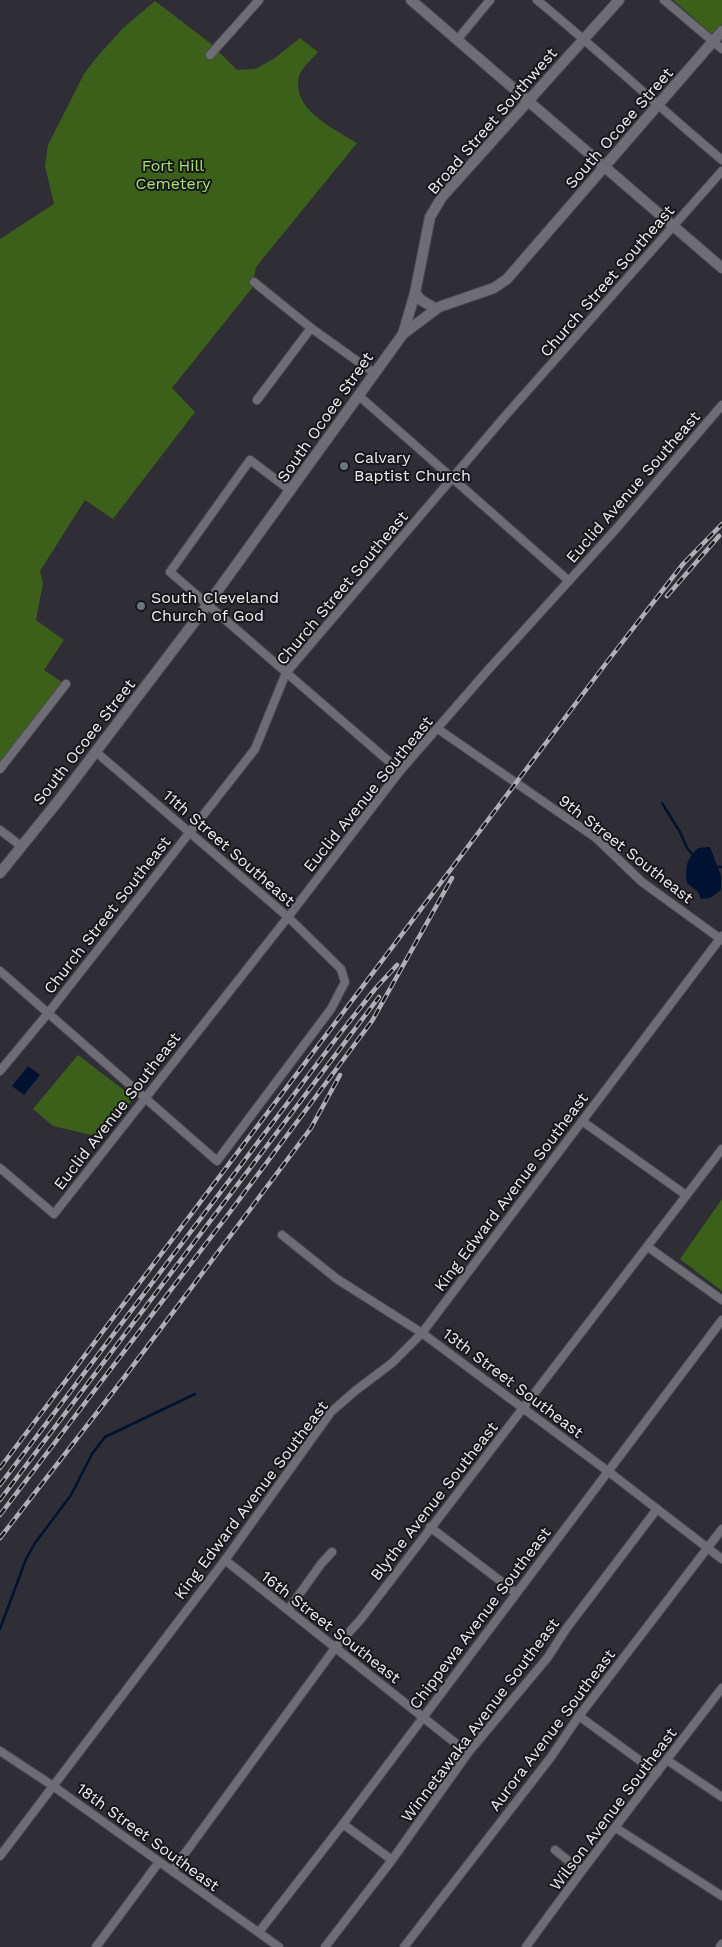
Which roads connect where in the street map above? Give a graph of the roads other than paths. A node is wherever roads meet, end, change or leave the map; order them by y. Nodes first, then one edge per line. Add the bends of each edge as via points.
1 (259, 0) edge
2 (411, 0) edge
3 (490, 0) edge
4 (537, 0) edge
5 (619, 0) edge
6 (664, 0) edge
7 (722, 30) edge
8 (584, 39) junction
9 (457, 40) junction
10 (713, 41) junction
11 (722, 49) edge
12 (210, 55) dead end
13 (528, 102) junction
14 (658, 106) junction
15 (722, 160) edge
16 (604, 168) junction
17 (722, 171) edge
18 (673, 226) junction
19 (722, 268) edge
20 (254, 282) dead end
21 (415, 293) junction
22 (436, 308) junction
23 (311, 328) junction
24 (403, 334) junction
25 (374, 373) junction
26 (358, 395) junction
27 (257, 400) dead end
28 (722, 405) edge
29 (453, 478) junction
30 (292, 490) junction
31 (569, 581) junction
32 (208, 604) junction
33 (286, 673) junction
34 (66, 684) dead end
35 (438, 729) junction
36 (96, 752) junction
37 (0, 769) edge
38 (400, 771) junction
39 (0, 830) edge
40 (189, 833) junction
41 (21, 846) junction
42 (0, 873) edge
43 (288, 917) junction
44 (721, 938) edge
45 (0, 971) edge
46 (49, 1012) junction
47 (0, 1070) edge
48 (145, 1098) junction
49 (582, 1121) junction
50 (722, 1149) edge
51 (0, 1168) edge
52 (686, 1195) junction
53 (282, 1235) dead end
54 (648, 1247) junction
55 (722, 1300) edge
56 (722, 1320) edge
57 (422, 1332) junction
58 (524, 1408) junction
59 (609, 1472) junction
60 (658, 1509) junction
61 (430, 1527) junction
62 (722, 1529) edge
63 (707, 1548) junction
64 (332, 1552) dead end
65 (722, 1559) edge
66 (225, 1560) junction
67 (516, 1592) junction
68 (288, 1610) junction
69 (335, 1648) junction
70 (722, 1688) edge
71 (580, 1716) junction
72 (424, 1717) junction
73 (0, 1751) edge
74 (468, 1753) junction
75 (667, 1760) junction
76 (658, 1773) junction
77 (53, 1786) junction
78 (722, 1797) edge
79 (343, 1824) junction
80 (616, 1828) junction
81 (555, 1850) dead end
82 (0, 1856) edge
83 (392, 1860) junction
84 (159, 1862) junction
85 (581, 1871) junction
86 (172, 1872) junction
87 (722, 1896) edge
88 (259, 1932) junction
89 (529, 1946) edge
90 (96, 1947) edge
91 (279, 1947) edge
92 (325, 1947) edge
93 (404, 1947) edge

1 - 12 street
2 - 9 street
3 - 9 street
4 - 8 street
5 - 8 street, Broad Street Southwest
6 - 10 street
7 - 10 street, South Ocoee Street
8 - 13 street, Broad Street Southwest
8 - 14 street
9 - 13 street
10 - 11 street
10 - 14 street, South Ocoee Street
13 - 16 street
13 - 21 street, Broad Street Southwest via 442,197 430,218
14 - 15 street
14 - 16 street, South Ocoee Street
16 - 18 street
16 - 22 street, South Ocoee Street via 507,279 494,288
17 - 18 street, Church Street Southeast
18 - 19 street
18 - 29 street, Church Street Southeast
20 - 23 street
21 - 22 street
21 - 24 street, Broad Street Southwest
22 - 24 street, South Ocoee Street
23 - 25 street
23 - 27 street
24 - 25 street, South Ocoee Street
25 - 26 street, South Ocoee Street
26 - 29 street
26 - 30 street, South Ocoee Street
28 - 31 street, Euclid Avenue Southeast
29 - 31 street
29 - 33 street, Church Street Southeast
30 - 32 street, South Ocoee Street
30 - 32 street via 250,460 170,572
31 - 35 street, Euclid Avenue Southeast
32 - 33 street
32 - 36 street, South Ocoee Street
33 - 38 street
33 - 40 street, Church Street Southeast via 255,749
34 - 37 street
35 - 38 street, Euclid Avenue Southeast
35 - 44 street, 9th Street Southeast via 596,838 642,882
36 - 40 street, 11th Street Southeast
36 - 41 street, South Ocoee Street
38 - 43 street, Euclid Avenue Southeast
39 - 41 street
40 - 43 street, 11th Street Southeast
40 - 46 street, Church Street Southeast
41 - 42 street, South Ocoee Street
43 - 48 street, Euclid Avenue Southeast
43 - 48 street, 11th Street Southeast via 341,969 345,982 331,1009 217,1161
44 - 49 street, King Edward Avenue Southeast
45 - 46 street
46 - 47 street, Church Street Southeast
46 - 48 street
48 - 51 street, Euclid Avenue Southeast via 54,1214
49 - 52 street
49 - 57 street, King Edward Avenue Southeast
50 - 52 street, Blythe Avenue Southeast
52 - 54 street, Blythe Avenue Southeast
53 - 57 street, 13th Street Southeast via 337,1279
54 - 55 street
54 - 58 street, Blythe Avenue Southeast
56 - 59 street, Chippewa Avenue Southeast
57 - 58 street, 13th Street Southeast
57 - 66 street, King Edward Avenue Southeast via 392,1363 331,1412
58 - 59 street, 13th Street Southeast
58 - 61 street, Blythe Avenue Southeast
59 - 60 street, 13th Street Southeast
59 - 67 street, Chippewa Avenue Southeast
60 - 63 street, 13th Street Southeast
60 - 74 street, Winnetawaka Avenue Southeast via 548,1657
61 - 67 street
61 - 69 street, Blythe Avenue Southeast via 361,1619
62 - 63 street, Aurora Avenue Southeast
63 - 65 street, 13th Street Southeast
63 - 71 street, Aurora Avenue Southeast
64 - 68 street
66 - 68 street, 16th Street Southeast
66 - 77 street, King Edward Avenue Southeast
67 - 72 street, Chippewa Avenue Southeast
68 - 69 street, 16th Street Southeast
69 - 72 street, 16th Street Southeast
69 - 86 street, Blythe Avenue Southeast
70 - 75 street, Wilson Avenue Southeast
71 - 76 street
71 - 93 street, Aurora Avenue Southeast
72 - 74 street, 16th Street Southeast
72 - 79 street, Chippewa Avenue Southeast
73 - 77 street, 18th Street Southeast
74 - 83 street, Winnetawaka Avenue Southeast
75 - 76 street, Wilson Avenue Southeast
75 - 78 street
76 - 80 street, Wilson Avenue Southeast
77 - 82 street, King Edward Avenue Southeast
77 - 84 street, 18th Street Southeast
79 - 83 street
79 - 88 street, Chippewa Avenue Southeast
80 - 85 street, Wilson Avenue Southeast
80 - 87 street
81 - 85 street
83 - 92 street, Winnetawaka Avenue Southeast
84 - 86 street, 18th Street Southeast
84 - 90 street
85 - 89 street, Wilson Avenue Southeast
86 - 88 street, 18th Street Southeast
88 - 91 street, 18th Street Southeast

